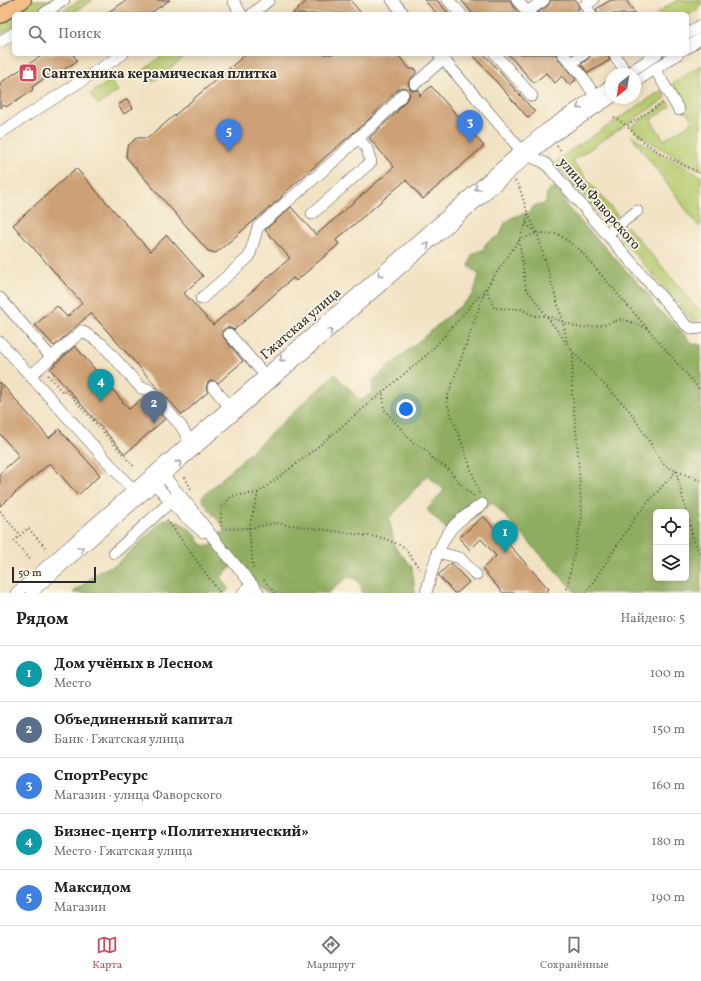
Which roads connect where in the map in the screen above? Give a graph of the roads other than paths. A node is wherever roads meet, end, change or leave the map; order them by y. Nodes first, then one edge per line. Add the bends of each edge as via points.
1 (24, 0) edge
2 (64, 0) edge
3 (234, 0) edge
4 (269, 0) edge
5 (392, 0) edge
6 (448, 0) edge
7 (517, 0) edge
8 (544, 0) edge
9 (593, 0) edge
10 (46, 12) edge
11 (240, 12) edge
12 (254, 12) edge
13 (402, 12) edge
14 (458, 12) edge
15 (527, 12) edge
16 (529, 12) edge
17 (590, 12) edge
18 (0, 16) edge
19 (701, 25) edge
20 (689, 33) edge
21 (12, 34) edge
22 (701, 38) edge
23 (0, 42) edge
24 (689, 47) edge
25 (120, 56) edge
26 (441, 56) edge
27 (497, 56) edge
28 (565, 56) edge
29 (581, 56) edge
30 (615, 56) edge
31 (654, 56) edge
32 (675, 56) edge
33 (570, 63) junction
34 (623, 68) edge
35 (636, 68) edge
36 (655, 69) junction
37 (641, 78) edge
38 (414, 84) dead end
39 (605, 89) edge
40 (403, 94) dead end
41 (532, 96) dead end
42 (595, 96) junction
43 (605, 102) edge
44 (679, 110) dead end
45 (0, 133) edge
46 (358, 137) junction
47 (525, 153) junction
48 (637, 211) dead end
49 (312, 214) dead end
50 (606, 234) junction
51 (0, 298) edge
52 (201, 299) dead end
53 (701, 328) edge
54 (229, 334) dead end
55 (0, 342) edge
56 (51, 357) junction
57 (264, 374) junction
58 (30, 376) junction
59 (213, 387) dead end
60 (229, 406) junction
61 (189, 440) junction
62 (164, 476) junction
63 (155, 484) junction
64 (133, 490) junction
65 (179, 494) junction
66 (171, 502) junction
67 (482, 504) road end
68 (218, 544) junction
69 (437, 552) junction
70 (114, 553) dead end
71 (476, 575) dead end
72 (251, 584) junction
73 (16, 593) edge
74 (31, 593) edge
75 (242, 593) edge
76 (259, 593) edge
77 (426, 593) edge

1 - 18 main road
2 - 10 street
3 - 11 street
4 - 12 street
5 - 13 street
6 - 14 street
7 - 15 street
8 - 16 street
9 - 17 street via 585,5
19 - 20 street
21 - 23 street
22 - 24 street
25 - 45 street
26 - 38 street
26 - 47 street, улица Фаворского
27 - 41 street
28 - 33 street
29 - 33 street
30 - 34 street
31 - 35 street
32 - 36 street
33 - 42 street
36 - 37 street
36 - 44 street
39 - 42 street, Гжатская улица
40 - 46 street
42 -> 47 street, Гжатская улица via 545,130
43 - 47 street, Гжатская улица
46 - 49 street via 367,149 371,162
46 - 52 street via 258,227 249,257
47 - 50 street, улица Фаворского via 545,163
47 -> 57 street, Гжатская улица
62 -> 47 street, Гжатская улица
48 - 50 street
50 - 53 street, улица Фаворского via 686,325 693,329
51 - 56 street
54 - 57 street
55 - 58 street
56 - 58 street
56 - 61 street via 82,331 102,344 141,388 148,389 181,426
57 - 60 street, Гжатская улица
58 - 64 street
59 - 60 street
60 - 61 street, Гжатская улица
61 - 64 street, Гжатская улица
62 - 63 street, Гжатская улица
62 - 65 street
63 - 66 street
74 -> 63 street, Гжатская улица
64 - 73 street, Гжатская улица
65 - 66 street
65 - 68 street
66 - 68 street
66 - 70 street
67 - 69 street via 449,531
68 - 72 street
69 - 71 street via 460,558
69 - 77 street
72 - 75 street
72 - 76 street

